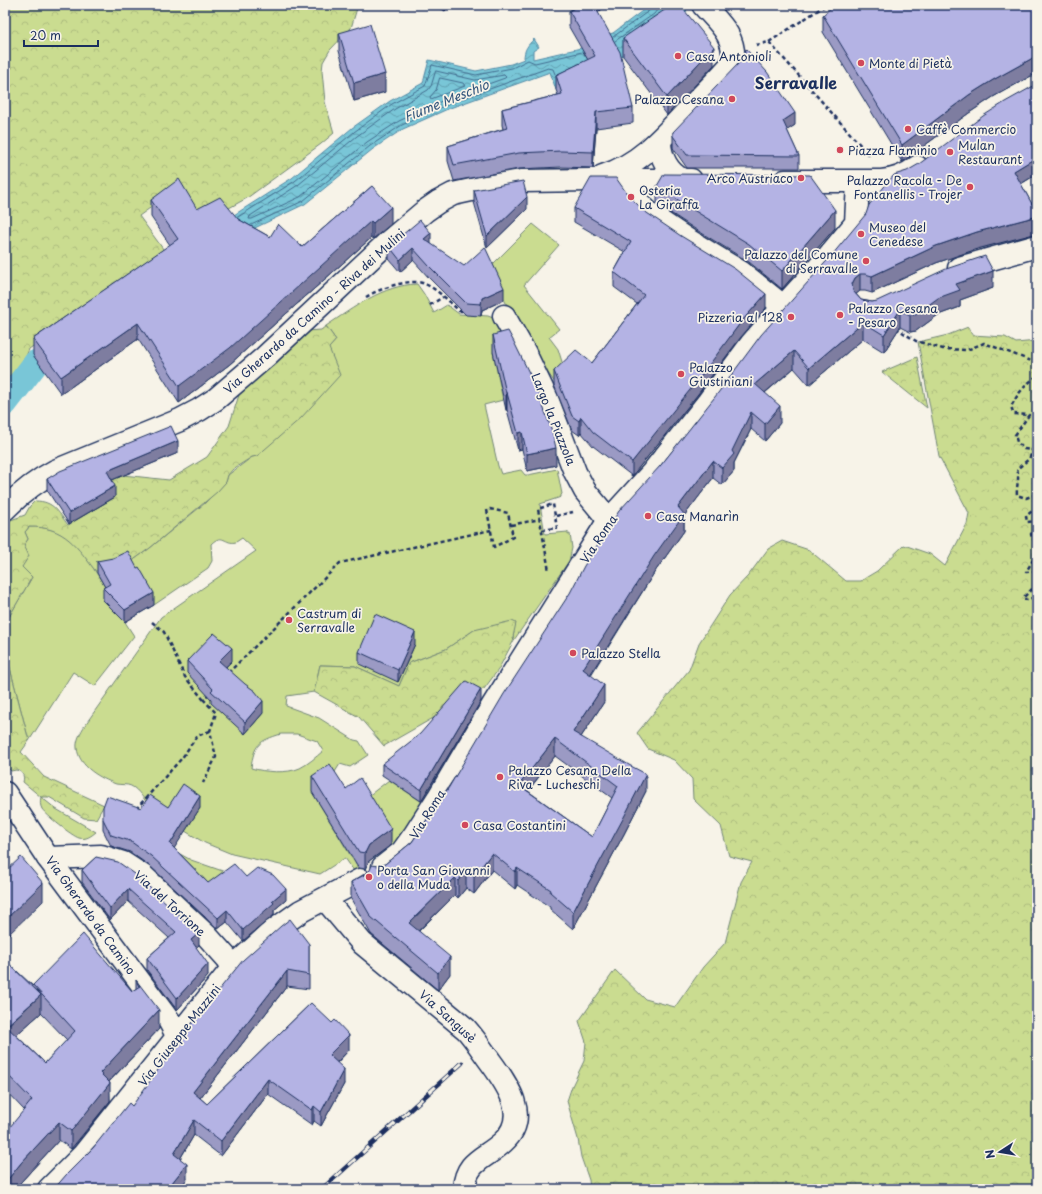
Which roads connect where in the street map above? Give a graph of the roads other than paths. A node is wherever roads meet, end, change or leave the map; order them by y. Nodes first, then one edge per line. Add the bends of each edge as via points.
1 (704, 5) edge
2 (660, 141) junction
3 (932, 156) edge
4 (592, 180) junction
5 (627, 180) junction
6 (683, 180) junction
7 (712, 180) edge
8 (766, 180) edge
9 (858, 182) junction
10 (1037, 246) edge
11 (941, 274) edge
12 (783, 306) junction
13 (504, 316) dead end
14 (5, 509) edge
15 (608, 520) junction
16 (5, 792) edge
17 (48, 858) junction
18 (325, 899) junction
19 (234, 966) junction
20 (178, 1037) junction
21 (49, 1189) edge
22 (464, 1189) edge

1 - 2 street via 728,32 734,51 732,62
2 - 4 street via 638,160
2 - 6 street via 662,158 672,172
3 - 9 street via 903,176 892,180
4 - 5 street, Via Gherardo da Camino - Riva dei Mulini
4 - 14 street, Via Gherardo da Camino - Riva dei Mulini via 521,181 453,194 438,202 387,243 216,399 180,420 55,470 39,479
5 - 6 street, Via Gherardo da Camino - Riva dei Mulini
5 - 12 street via 627,188 651,215 742,273
6 - 7 street, Via Gherardo da Camino - Riva dei Mulini
8 - 9 street
9 - 12 street, Via Roma via 856,223 825,267
10 - 11 street
12 - 15 street, Via Roma via 651,474
13 - 15 street, Largo la Piazzola via 547,398 575,472 585,491
15 - 18 street, Via Roma via 492,705 438,798 402,852 368,876
16 - 17 street, Via Gherardo da Camino
17 - 19 street, Via del Torrione via 101,856 123,863 143,876 207,936
17 - 20 street, Via Gherardo da Camino via 170,1022
18 - 19 street, Via Giuseppe Mazzini via 273,930
18 - 22 street, Via Sangusè via 362,943 466,1029 500,1074 513,1099 516,1117 510,1135 471,1167
19 - 20 street, Via Giuseppe Mazzini
20 - 21 street, Via Giuseppe Mazzini via 83,1155

